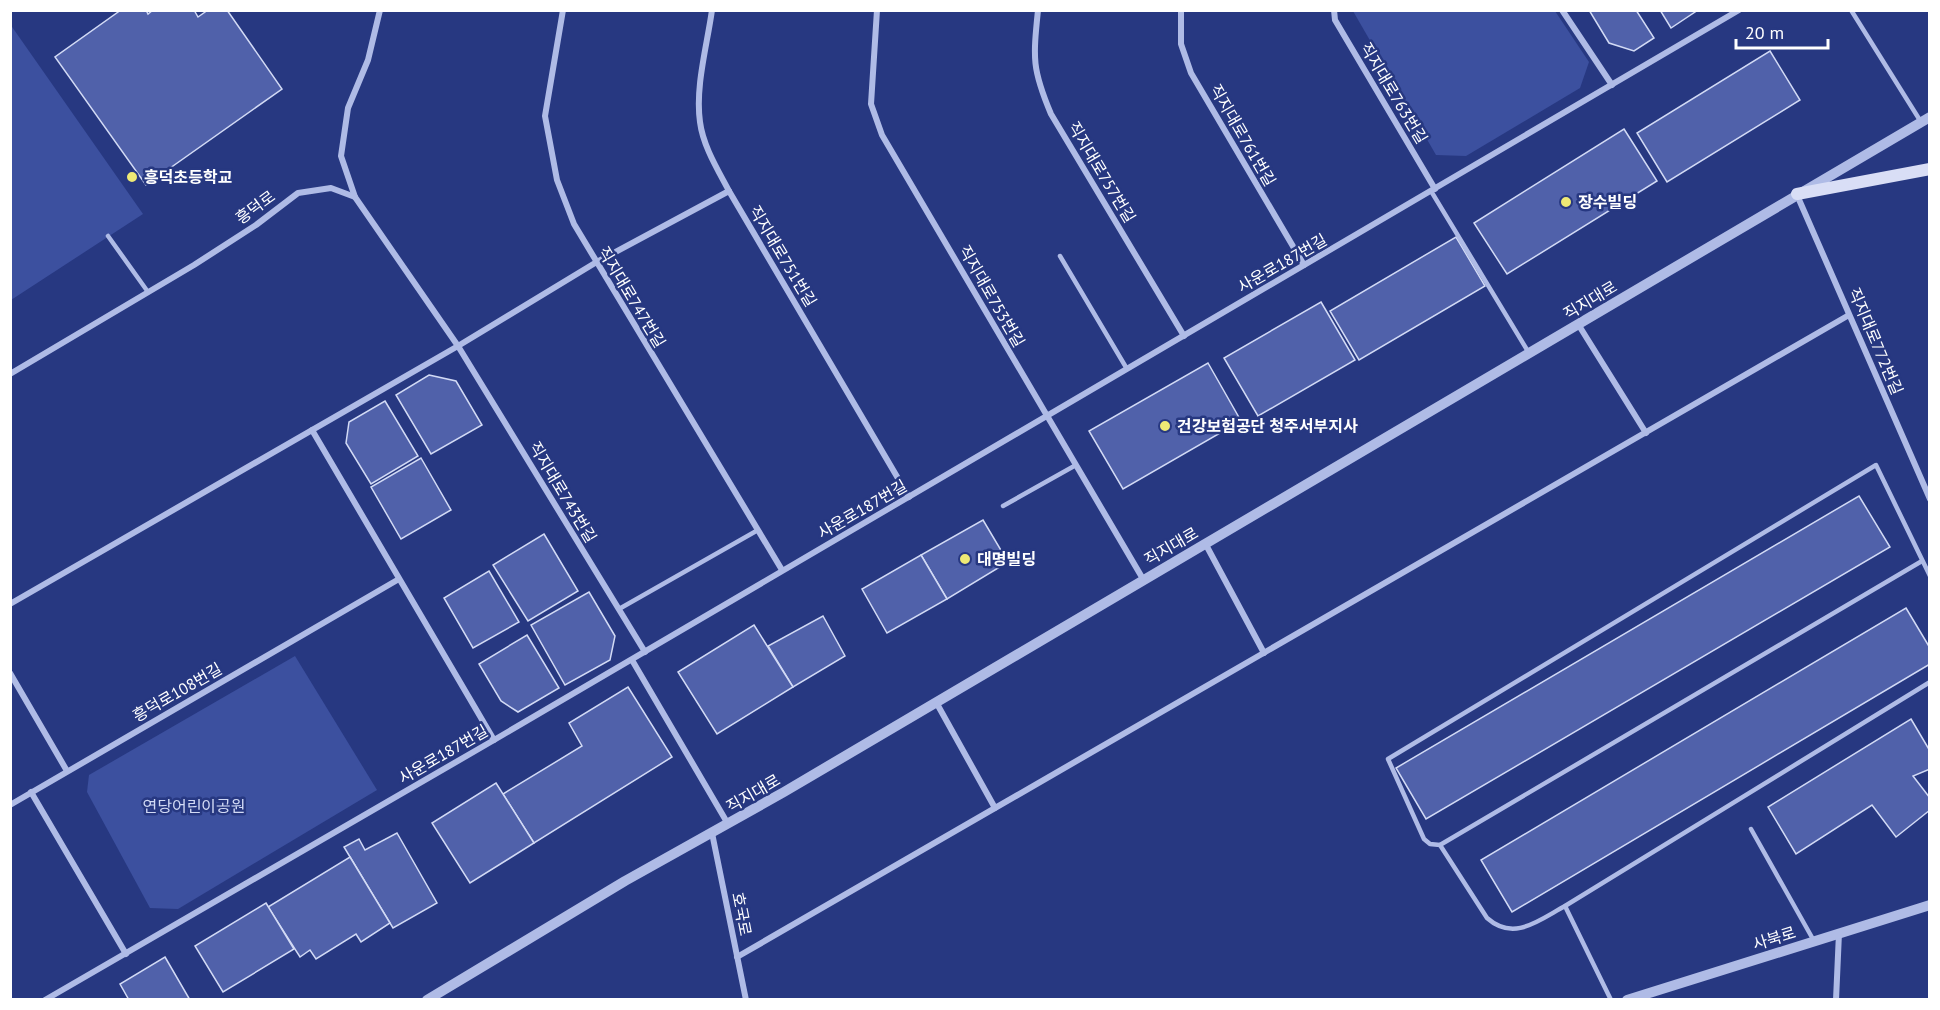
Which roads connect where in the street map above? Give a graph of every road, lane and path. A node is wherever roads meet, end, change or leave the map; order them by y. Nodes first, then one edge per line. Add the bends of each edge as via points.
1 (381, 10) edge
2 (563, 10) edge
3 (712, 10) edge
4 (878, 10) edge
5 (1038, 10) edge
6 (1181, 10) edge
7 (1334, 10) edge
8 (1562, 10) edge
9 (1739, 10) edge
10 (1851, 10) edge
11 (1612, 86) junction
12 (1925, 120) edge
13 (1929, 169) edge
14 (1433, 190) junction
15 (729, 191) junction
16 (1797, 194) junction
17 (355, 197) junction
18 (108, 236) dead end
19 (1060, 256) dead end
20 (595, 263) junction
21 (1304, 265) junction
22 (148, 292) junction
23 (1850, 315) junction
24 (1578, 324) junction
25 (1184, 336) junction
26 (458, 346) junction
27 (1529, 353) junction
28 (1127, 369) junction
29 (10, 374) edge
30 (1047, 416) junction
31 (312, 430) junction
32 (1646, 433) junction
33 (1076, 465) junction
34 (909, 497) junction
35 (1929, 499) edge
36 (1004, 506) dead end
37 (758, 530) junction
38 (1205, 543) junction
39 (1922, 561) junction
40 (782, 570) junction
41 (1929, 576) edge
42 (399, 579) junction
43 (1143, 579) junction
44 (10, 604) edge
45 (619, 609) junction
46 (645, 652) junction
47 (1264, 652) junction
48 (632, 660) junction
49 (10, 672) edge
50 (1929, 682) edge
51 (936, 702) junction
52 (494, 741) junction
53 (67, 771) junction
54 (31, 792) junction
55 (10, 805) edge
56 (995, 808) junction
57 (728, 824) junction
58 (1751, 829) dead end
59 (712, 833) junction
60 (1440, 845) junction
61 (1929, 905) edge
62 (1565, 906) junction
63 (1839, 933) junction
64 (1814, 941) junction
65 (126, 954) junction
66 (737, 957) junction
67 (45, 999) edge
68 (427, 999) edge
69 (746, 999) edge
70 (1611, 999) edge
71 (1627, 999) edge
72 (1836, 999) edge

1 - 17 street via 368,60 346,117 341,156
2 - 20 street, 직지대로747번길 via 546,126 557,180
3 - 15 street, 직지대로751번길 via 699,98 700,123
4 - 30 street, 직지대로753번길 via 871,104 882,135
5 - 25 street, 직지대로757번길 via 1033,62 1051,114
6 - 21 street, 직지대로761번길 via 1181,44 1191,73
7 - 14 street, 직지대로763번길 via 1335,20
8 - 11 street
9 - 11 street, 사운로187번길
10 - 12 lane
11 - 14 street, 사운로187번길
12 - 16 street, 직지대로
13 - 16 main road
14 - 21 street, 사운로187번길
14 - 27 lane, 직지대로763번길
15 - 20 street
15 - 34 street, 직지대로751번길
16 - 23 street, 직지대로772번길
16 - 24 street, 직지대로
17 - 22 street, 흥덕로 via 331,188 298,193 256,225
17 - 26 street, 직지대로743번길
18 - 22 lane
19 - 28 lane
20 - 26 street
20 - 37 street, 직지대로747번길
21 - 25 street, 사운로187번길
22 - 29 street, 흥덕로
23 - 32 street
23 - 35 street, 직지대로772번길
24 - 27 street, 직지대로
24 - 32 street
25 - 28 street, 사운로187번길
26 - 31 street
26 - 45 street, 직지대로743번길
27 - 38 street, 직지대로
28 - 30 street, 사운로187번길
30 - 33 street, 직지대로753번길
30 - 34 street, 사운로187번길
31 - 42 street
31 - 44 street
32 - 47 street
33 - 36 lane
33 - 43 street, 직지대로753번길
34 - 40 street, 사운로187번길
37 - 40 street, 직지대로747번길
37 - 45 lane
38 - 43 street, 직지대로
38 - 47 street
39 - 41 lane
39 - 60 lane
39 - 60 lane via 1876,465 1388,759 1424,839
40 - 46 street, 사운로187번길
42 - 52 street
42 - 53 street, 흥덕로108번길
43 - 51 street, 직지대로
45 - 46 street, 직지대로743번길
46 - 48 street, 사운로187번길
47 - 56 street
48 - 52 street, 사운로187번길
48 - 57 street
49 - 53 street
50 - 62 lane
51 - 56 street
51 - 57 street, 직지대로
52 - 65 street, 사운로187번길
53 - 54 street, 흥덕로108번길
54 - 55 street, 흥덕로108번길
54 - 65 street
56 - 66 street
57 - 59 street, 직지대로
58 - 64 lane
59 - 66 street, 호국로
59 - 68 street, 직지대로
60 - 62 lane via 1495,926 1521,930
61 - 63 street, 사북로
62 - 70 lane
63 - 64 street, 사북로
63 - 72 street
64 - 71 street, 사북로
65 - 67 street, 사운로187번길
66 - 69 street, 호국로

